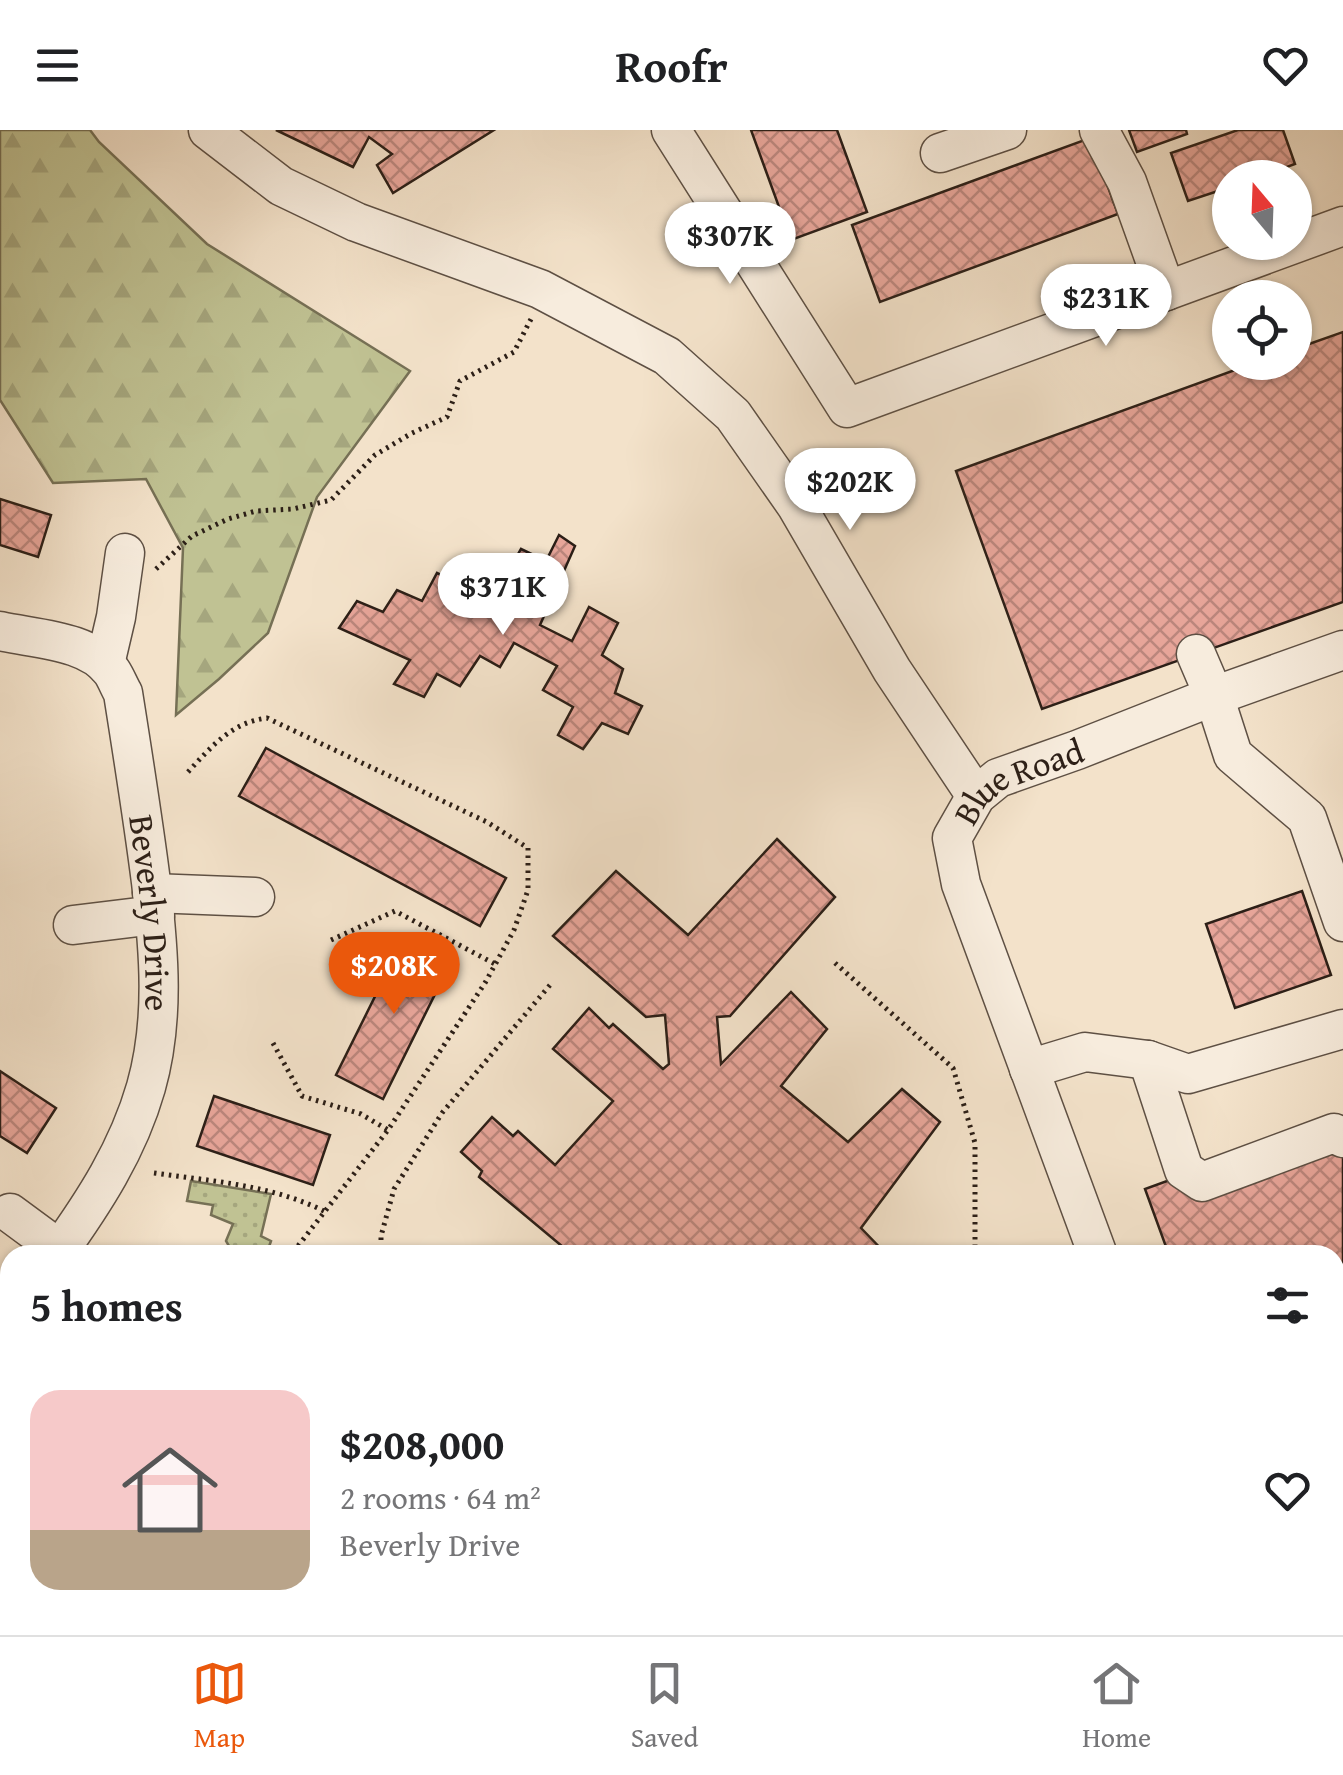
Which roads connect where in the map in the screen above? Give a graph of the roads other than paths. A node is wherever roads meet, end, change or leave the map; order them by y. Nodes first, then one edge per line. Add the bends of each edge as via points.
1 (208, 130) edge
2 (670, 130) edge
3 (1007, 130) edge
4 (1098, 130) edge
5 (940, 153) dead end
6 (1343, 226) edge
7 (1166, 291) junction
8 (137, 564) road end
9 (0, 631) edge
10 (1343, 650) edge
11 (1196, 654) dead end
12 (105, 664) junction
13 (1214, 696) junction
14 (976, 796) junction
15 (255, 897) dead end
16 (153, 904) junction
17 (1343, 922) edge
18 (73, 925) dead end
19 (1343, 1029) edge
20 (1148, 1060) junction
21 (1029, 1069) junction
22 (1343, 1138) edge
23 (10, 1213) dead end
24 (51, 1245) edge
25 (66, 1245) edge
26 (1094, 1245) edge

1 - 14 street via 281,186 356,222 528,285 667,356 733,416
2 - 7 street via 847,408
3 - 5 street
4 - 7 street via 1127,182
6 - 7 street
8 - 12 street
9 - 12 street via 73,644
10 - 13 street, Blue Road
11 - 13 street
12 - 16 street, Beverly Drive via 123,693
13 - 14 street, Blue Road via 998,778
13 - 17 street via 1233,755 1307,818
14 - 21 street, Blue Road via 952,838 961,884
15 - 16 street
16 - 18 street
16 - 25 street, Beverly Drive via 160,980 146,1086 129,1135
19 - 20 street via 1188,1074
20 - 21 street via 1086,1052
20 - 22 street via 1184,1170 1202,1182 1334,1133
21 - 26 street, Blue Road
23 - 24 street

